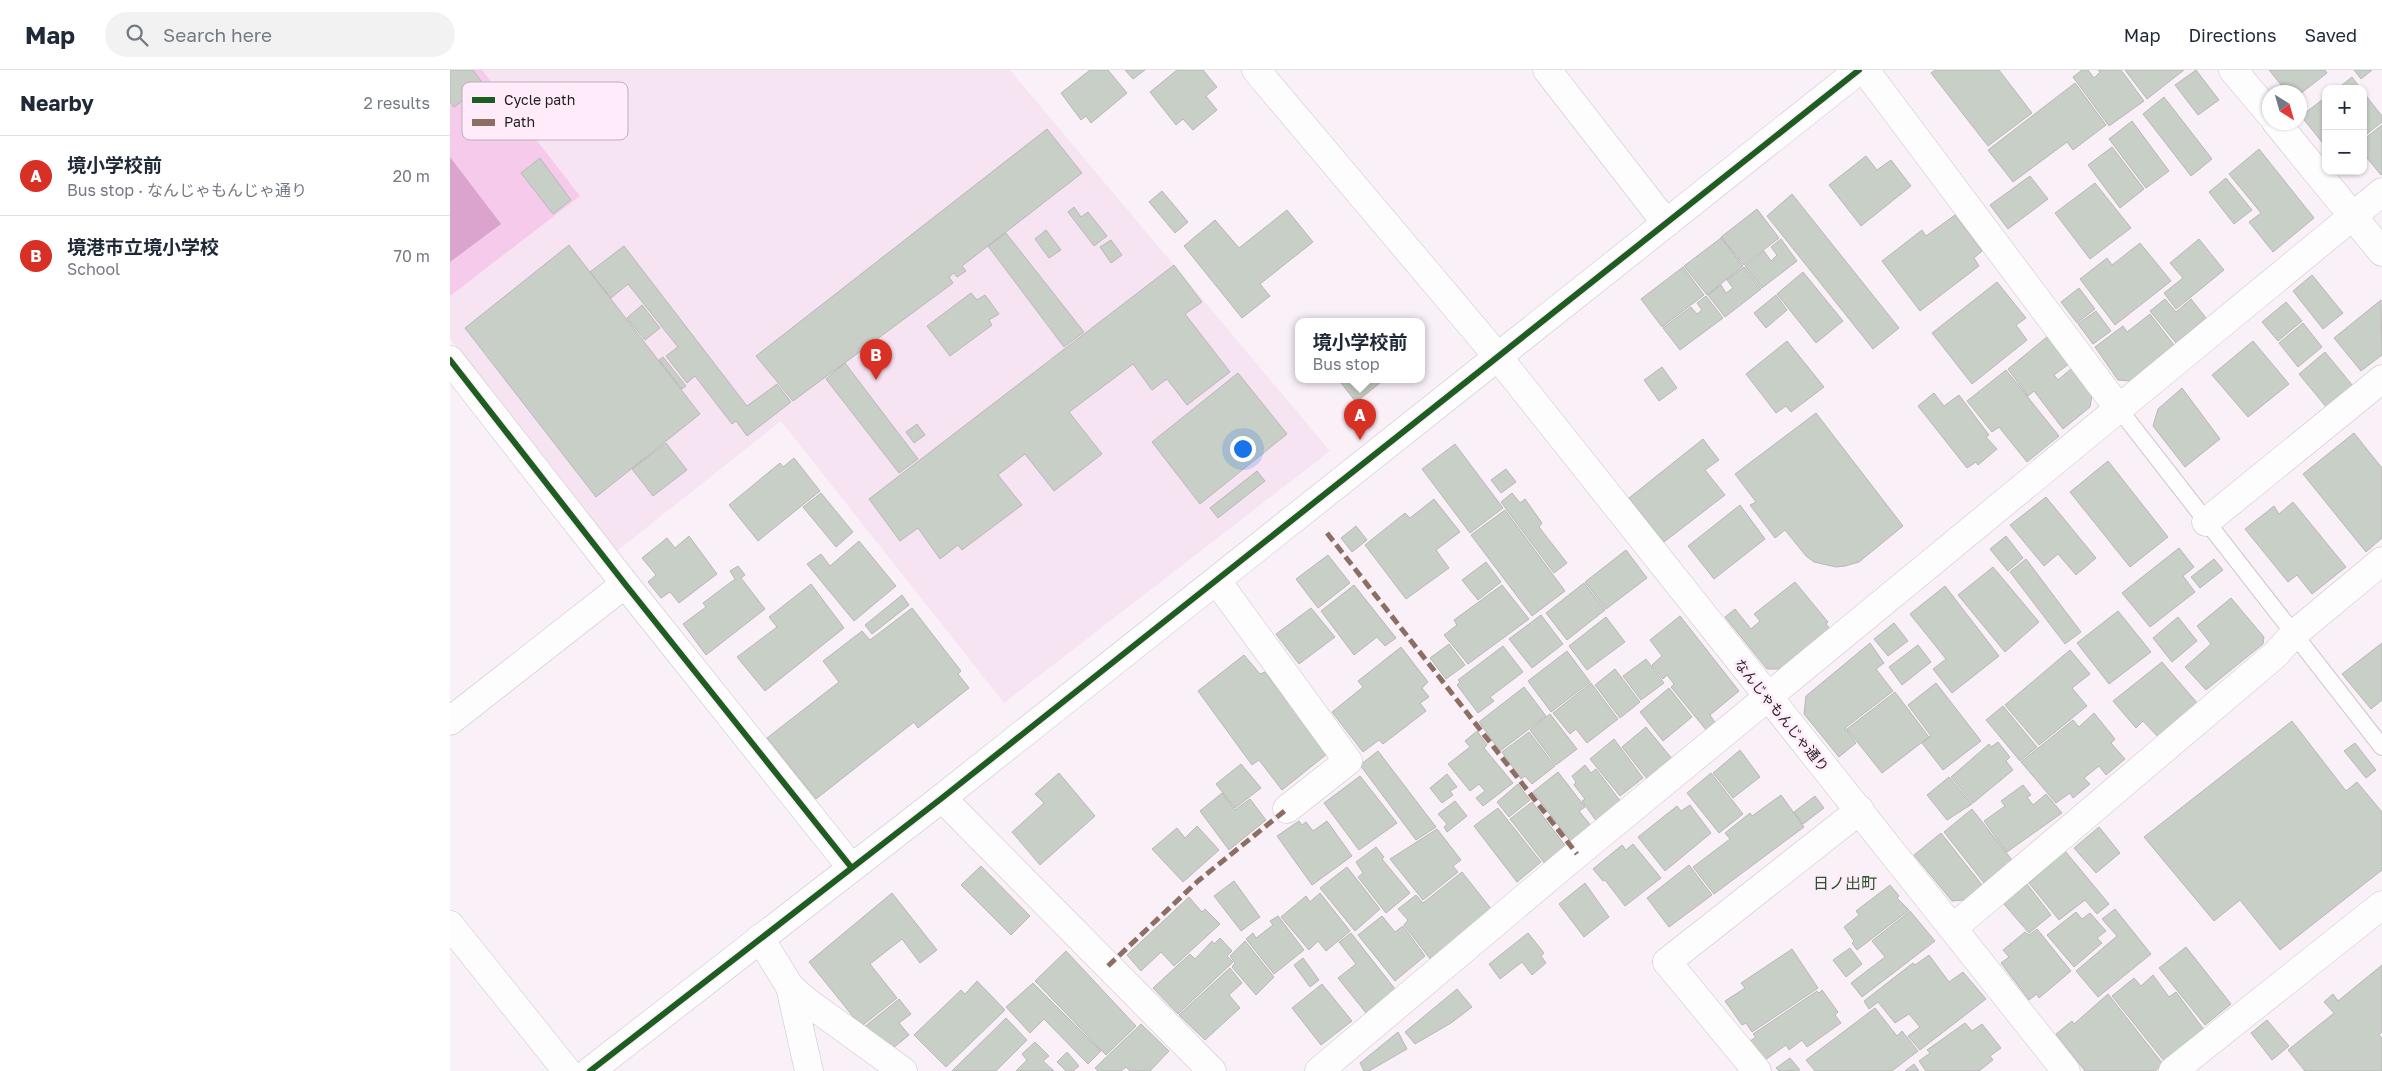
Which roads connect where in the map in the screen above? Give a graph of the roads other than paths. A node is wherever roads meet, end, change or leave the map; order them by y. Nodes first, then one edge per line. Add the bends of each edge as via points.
1 (1256, 70) edge
2 (1547, 70) edge
3 (1859, 70) edge
4 (1865, 70) edge
5 (2233, 70) edge
6 (2262, 104) edge
7 (2283, 130) edge
8 (2382, 192) edge
9 (2353, 215) junction
10 (1666, 224) junction
11 (2382, 252) edge
12 (1499, 358) junction
13 (450, 360) edge
14 (2382, 379) edge
15 (2119, 409) junction
16 (2206, 522) junction
17 (2382, 561) edge
18 (1217, 581) junction
19 (625, 584) junction
20 (2294, 634) junction
21 (1768, 698) junction
22 (450, 721) edge
23 (2382, 748) edge
24 (942, 798) junction
25 (1287, 809) dead end
26 (1860, 810) junction
27 (851, 867) junction
28 (2382, 905) edge
29 (450, 925) edge
30 (1953, 928) junction
31 (760, 938) junction
32 (790, 987) junction
33 (567, 1071) edge
34 (590, 1071) edge
35 (809, 1071) edge
36 (903, 1071) edge
37 (1212, 1071) edge
38 (1319, 1071) edge
39 (1757, 1071) edge
40 (2066, 1071) edge
41 (2173, 1071) edge

1 - 12 street, なんじゃもんじゃ通り
2 - 10 street
3 - 10 street
4 - 15 street
5 - 6 street
7 - 9 street
8 - 9 street
9 - 11 street
9 - 15 street
10 - 12 street
12 - 18 street
12 - 21 street, なんじゃもんじゃ通り
13 - 19 street
14 - 16 street
15 - 16 lane
15 - 21 street
16 - 20 lane
17 - 20 street
18 - 24 street
18 - 25 street via 1348,762
19 - 22 street
19 - 27 street
20 - 23 lane
20 - 30 street via 2275,655
21 - 26 street, なんじゃもんじゃ通り
21 - 38 street via 1576,854
24 - 27 street
24 - 37 street
26 - 30 street, なんじゃもんじゃ通り
26 - 39 street via 1668,962
27 - 31 street
28 - 41 street
29 - 33 street
30 - 40 street, なんじゃもんじゃ通り
31 - 32 street
31 - 34 street
32 - 35 street
32 - 36 street

